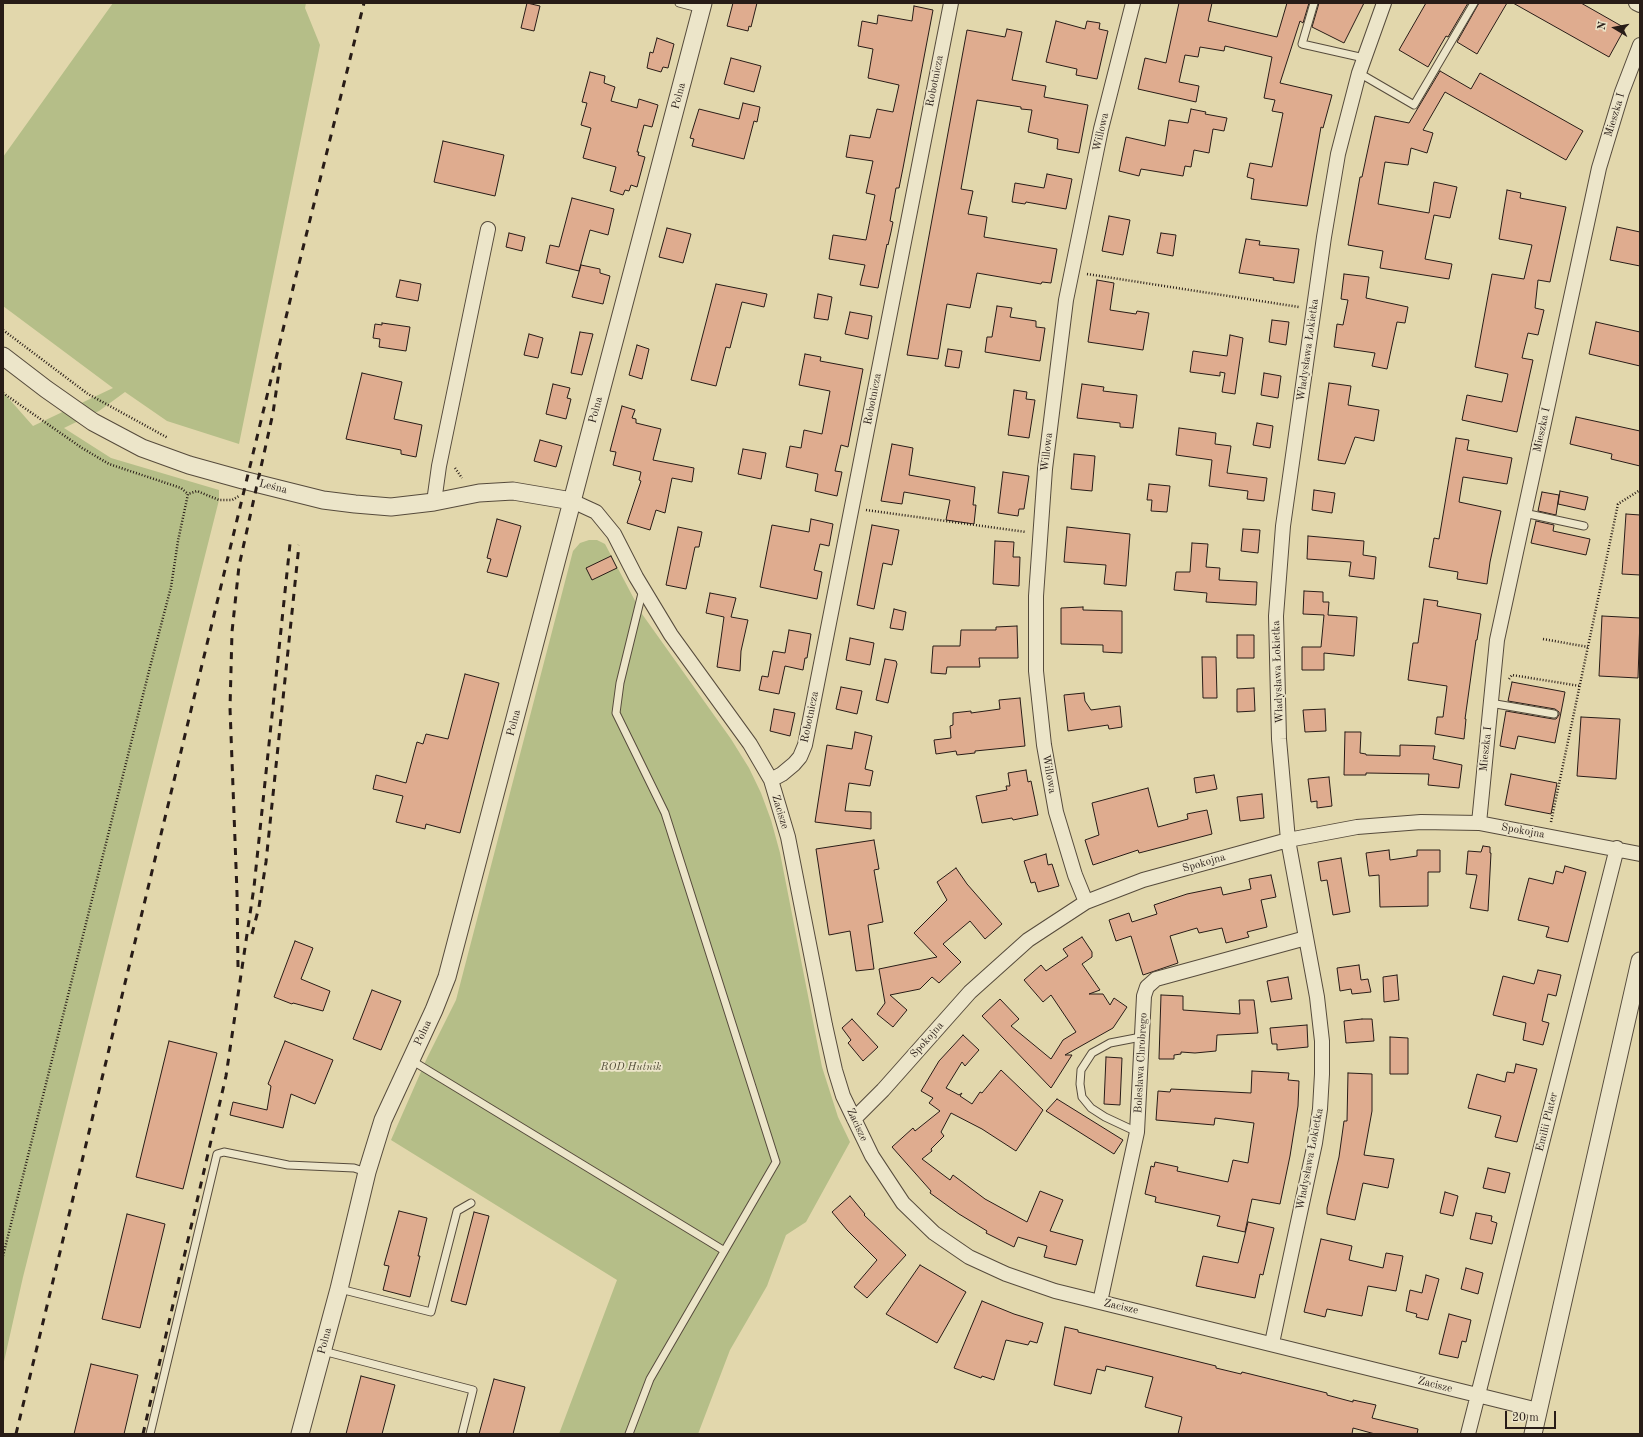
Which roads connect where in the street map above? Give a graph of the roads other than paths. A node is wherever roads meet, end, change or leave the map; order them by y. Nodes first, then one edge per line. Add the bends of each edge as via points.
1 (679, 3) edge
2 (950, 3) edge
3 (1133, 3) edge
4 (1314, 3) edge
5 (1384, 3) edge
6 (1474, 3) edge
7 (702, 6) edge
8 (1640, 45) edge
9 (1364, 58) junction
10 (1359, 73) junction
11 (488, 229) dead end
12 (3, 356) edge
13 (572, 501) junction
14 (434, 502) junction
15 (1524, 513) junction
16 (1584, 526) dead end
17 (643, 589) junction
18 (1490, 703) junction
19 (1554, 714) dead end
20 (771, 780) junction
21 (1479, 823) junction
22 (1288, 840) junction
23 (1617, 848) junction
24 (1640, 854) edge
25 (1086, 902) junction
26 (1306, 938) junction
27 (1640, 961) edge
28 (1141, 1037) junction
29 (411, 1060) junction
30 (854, 1119) junction
31 (1137, 1132) junction
32 (367, 1172) junction
33 (471, 1203) dead end
34 (723, 1250) junction
35 (339, 1289) junction
36 (1100, 1302) junction
37 (1272, 1343) junction
38 (323, 1351) junction
39 (1477, 1396) junction
40 (1538, 1410) junction
41 (150, 1434) edge
42 (300, 1434) edge
43 (462, 1434) edge
44 (629, 1434) edge
45 (1468, 1434) edge
46 (1533, 1434) edge

1 - 7 lane
2 - 20 street, Robotnicza via 805,744 794,764
3 - 25 street, Willowa via 1101,129 1066,300 1044,470 1036,596 1036,671 1044,745 1056,812
4 - 9 lane via 1302,44
5 - 9 street, Władysława Łokietka
6 - 10 lane via 1414,105
7 - 13 street, Polna
8 - 15 street, Mieszka I via 1622,92 1599,168
9 - 10 street, Władysława Łokietka
10 - 22 street, Władysława Łokietka via 1338,154 1324,237 1283,526 1276,616 1279,739
11 - 14 street via 439,466
12 - 14 street, Leśna via 93,422 142,448 189,465 323,500 391,507
13 - 14 street, Leśna via 513,492 479,493
13 - 17 street, Zacisze via 596,512 614,534
13 - 29 street, Polna via 447,977
15 - 16 lane
15 - 18 street, Mieszka I via 1497,640
17 - 20 street, Zacisze via 671,635 750,744
17 - 34 lane via 620,683 616,713 665,813 776,1162
18 - 19 lane
18 - 21 street, Mieszka I
20 - 30 street, Zacisze via 788,837 835,1070
21 - 22 street, Spokojna via 1421,822 1357,828
21 - 23 street, Spokojna
22 - 25 street, Spokojna via 1143,880
22 - 26 street, Władysława Łokietka
23 - 24 street, Spokojna
23 - 39 street, Emilii Plater
25 - 30 street, Spokojna via 1028,940 970,992
26 - 28 street, Bolesława Chrobrego via 1156,979 1147,987 1144,996
26 - 37 street, Władysława Łokietka via 1322,1041 1320,1109
27 - 40 street
28 - 31 street, Bolesława Chrobrego
28 - 31 lane via 1110,1043 1092,1053 1081,1070 1080,1084 1082,1097 1091,1108
29 - 32 street, Polna via 383,1120
29 - 34 lane
30 - 36 street, Zacisze via 872,1156 903,1203 934,1233 969,1257 1006,1274 1055,1291
31 - 36 street, Bolesława Chrobrego
32 - 35 street, Polna
32 - 41 lane via 354,1168 288,1165 224,1152 217,1154
33 - 35 lane via 457,1211 431,1312
34 - 44 lane via 650,1378
35 - 38 street, Polna
36 - 37 street, Zacisze
37 - 39 street, Zacisze
38 - 42 street, Polna
38 - 43 lane via 473,1390
39 - 40 street, Zacisze
39 - 45 street
40 - 46 street

